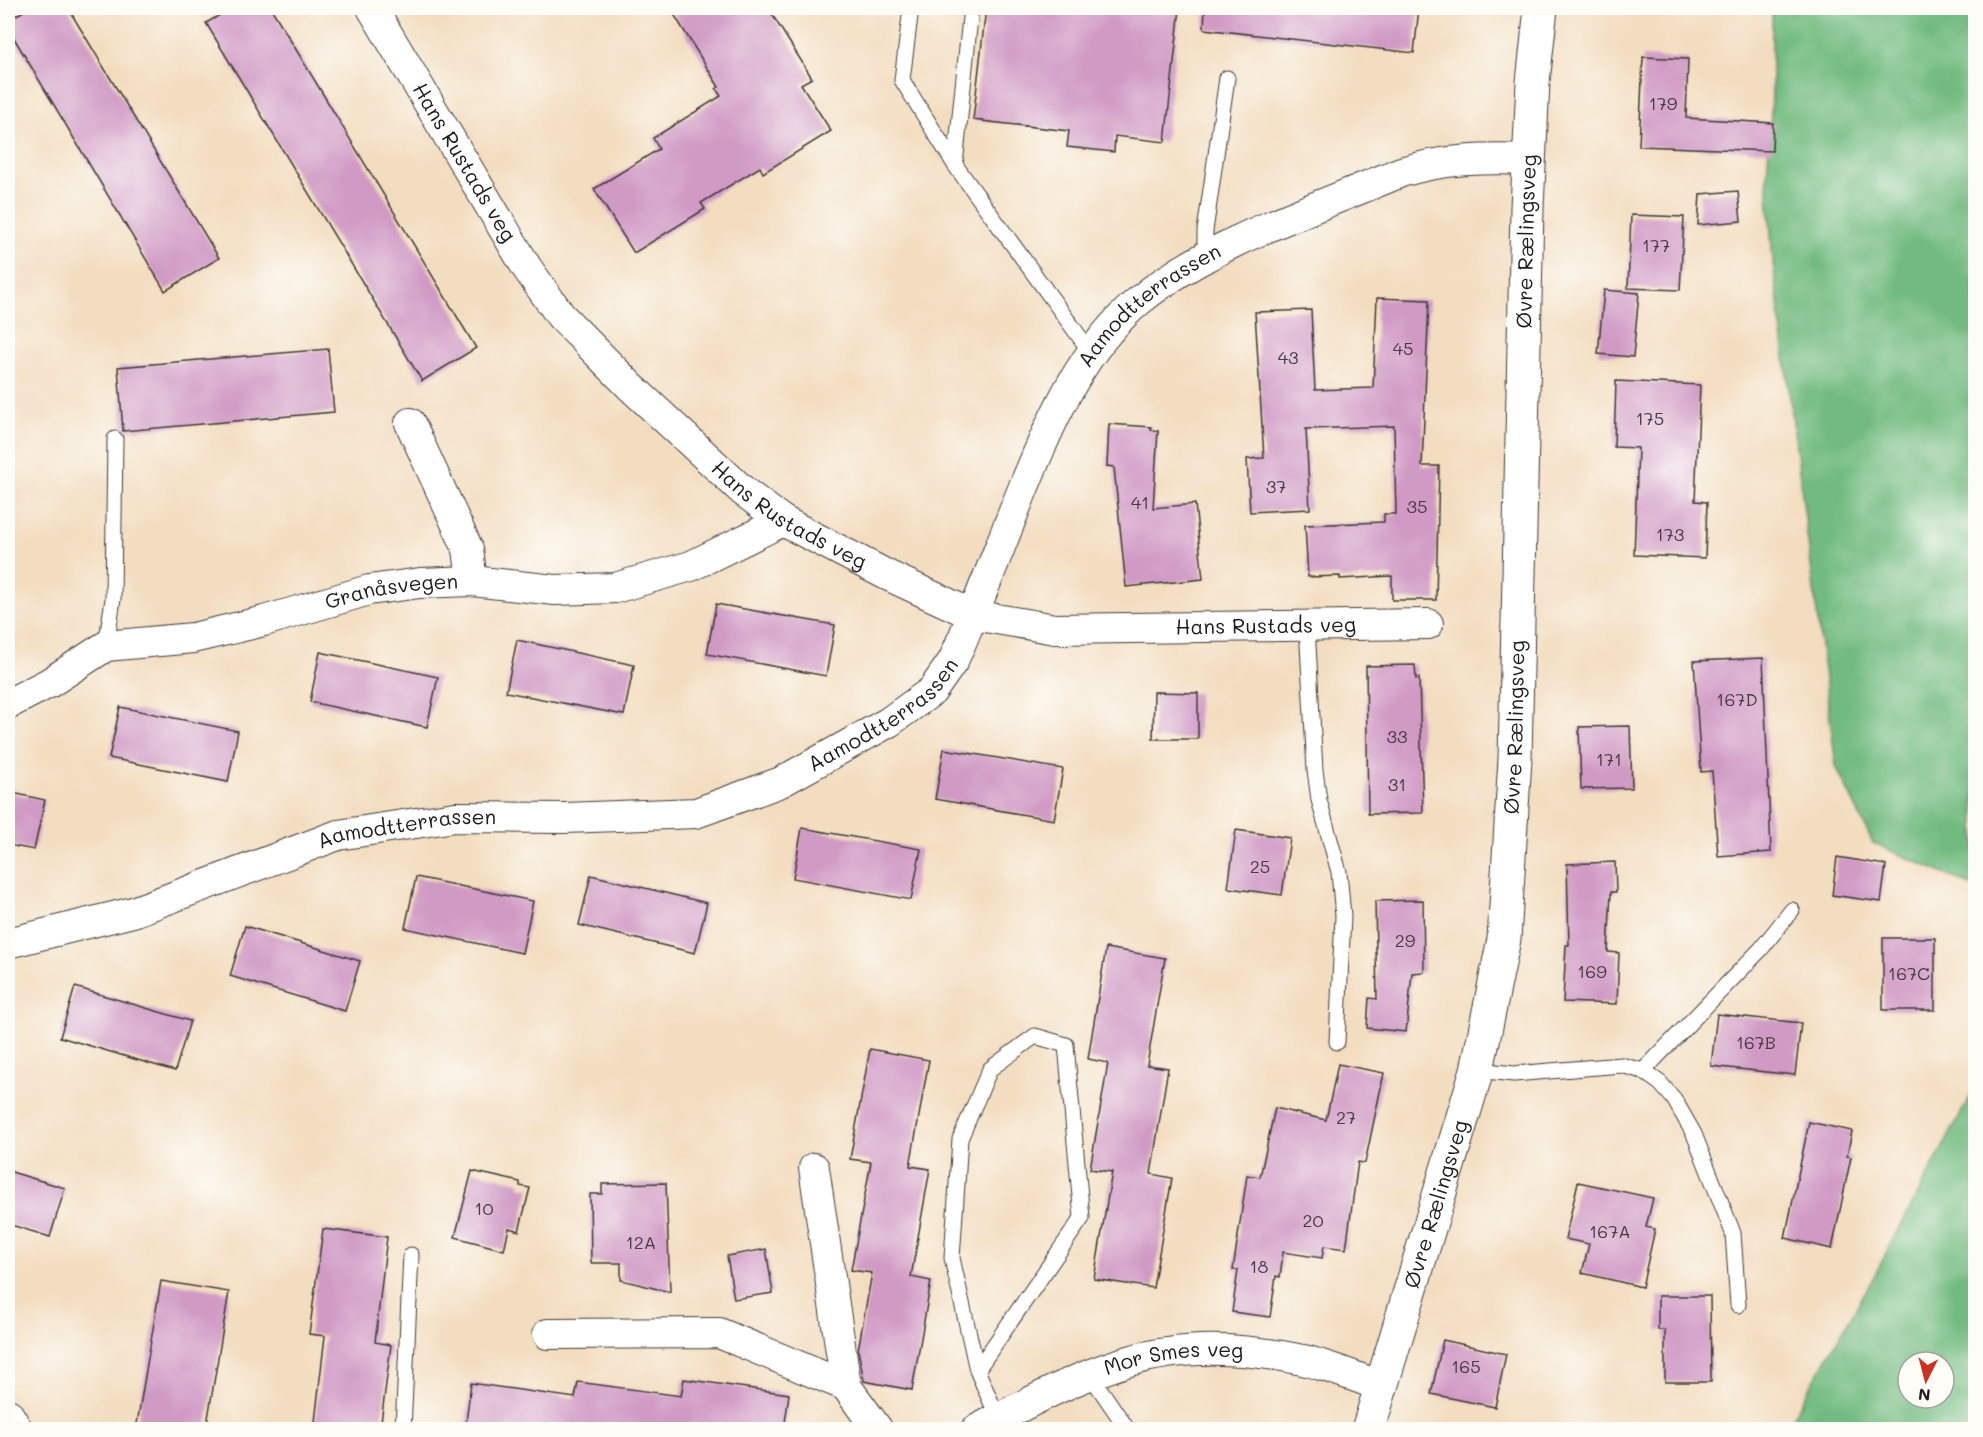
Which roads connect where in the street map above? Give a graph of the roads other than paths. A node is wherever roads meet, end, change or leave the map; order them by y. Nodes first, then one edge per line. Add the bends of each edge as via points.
1 (372, 8) edge
2 (911, 8) edge
3 (970, 8) edge
4 (1541, 8) edge
5 (1227, 78) dead end
6 (1529, 160) junction
7 (955, 165) junction
8 (1205, 259) junction
9 (1092, 354) junction
10 (410, 423) dead end
11 (115, 439) dead end
12 (783, 520) junction
13 (472, 581) junction
14 (973, 615) junction
15 (1428, 624) dead end
16 (1307, 627) junction
17 (106, 646) junction
18 (8, 704) edge
19 (1792, 910) dead end
20 (8, 943) edge
21 (1337, 1042) dead end
22 (1477, 1070) junction
23 (1643, 1071) junction
24 (814, 1168) dead end
25 (411, 1255) dead end
26 (1738, 1305) dead end
27 (548, 1334) dead end
28 (977, 1370) junction
29 (1091, 1376) junction
30 (846, 1386) junction
31 (1382, 1386) junction
32 (8, 1414) edge
33 (987, 1424) edge
34 (18, 1430) edge
35 (403, 1430) edge
36 (878, 1430) edge
37 (1128, 1430) edge
38 (1368, 1430) edge

1 - 12 street, Hans Rustads veg via 526,268 561,316 743,491
2 - 7 lane via 902,80
3 - 7 lane
4 - 6 main road, Øvre Rælingsveg
5 - 8 lane via 1205,231
6 - 8 street, Aamodtterrassen via 1430,163 1401,172
6 - 22 main road, Øvre Rælingsveg via 1509,884 1504,939
7 - 9 lane
8 - 9 street, Aamodtterrassen via 1138,301
9 - 14 street, Aamodtterrassen via 1057,406
10 - 13 street via 468,549
11 - 17 lane via 113,599
12 - 13 street, Granåsvegen via 691,566 615,588 555,590
12 - 14 street, Hans Rustads veg via 886,575
13 - 17 street, Granåsvegen via 369,590 193,638
14 - 16 street, Hans Rustads veg via 1055,629
14 - 20 street, Aamodtterrassen via 953,661 932,691 889,722 781,782 696,813 455,817 338,835 134,912
15 - 16 street, Hans Rustads veg
16 - 21 lane via 1315,770 1339,872 1343,916
17 - 18 street, Granåsvegen
19 - 23 lane via 1761,949
22 - 23 lane via 1514,1074 1621,1065
22 - 31 main road, Øvre Rælingsveg
23 - 26 lane via 1674,1099 1694,1134 1733,1233
24 - 30 street
25 - 35 lane
27 - 30 street via 719,1333
28 - 28 lane via 1082,1218 1066,1045 1035,1036 990,1069 960,1139 952,1258
28 - 33 lane
29 - 31 street, Mor Smes veg via 1167,1353 1254,1352 1306,1360
29 - 33 street, Mor Smes veg via 1048,1392
29 - 37 lane
30 - 36 street
31 - 38 main road, Øvre Rælingsveg
32 - 34 street

